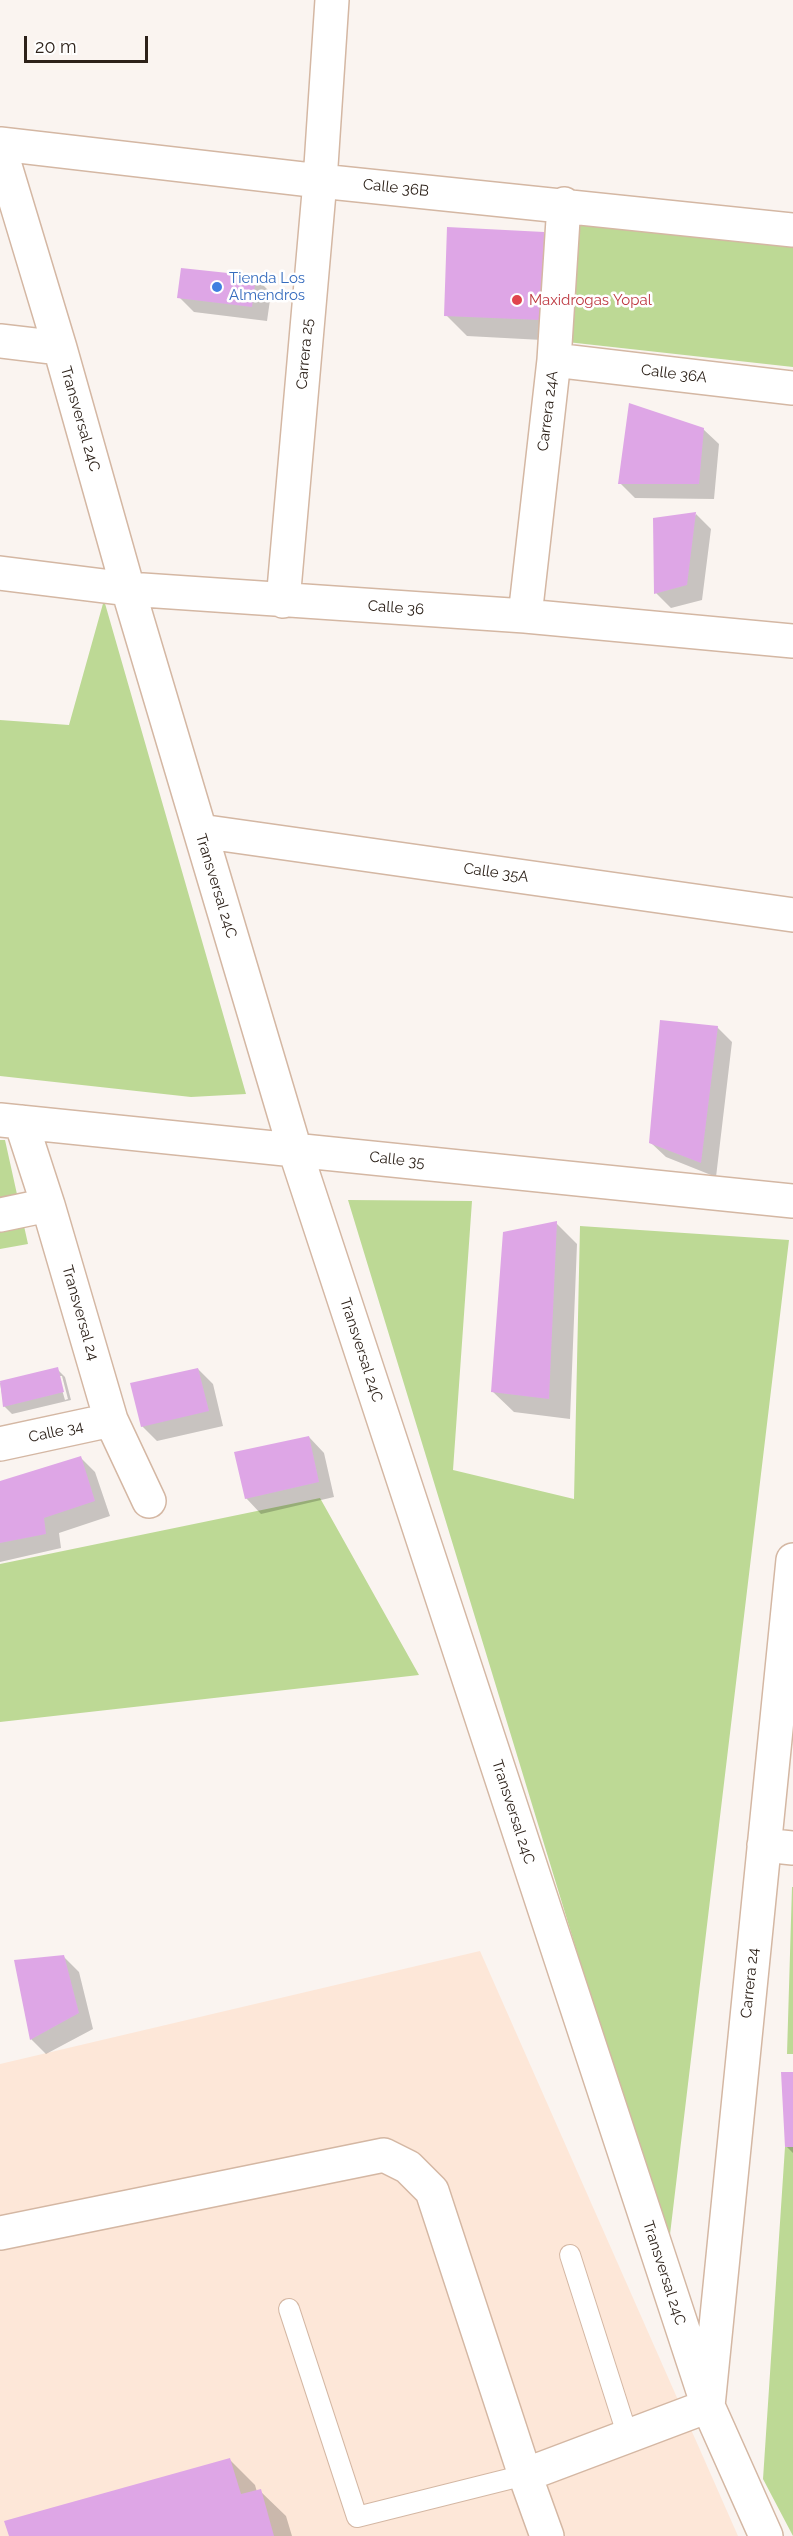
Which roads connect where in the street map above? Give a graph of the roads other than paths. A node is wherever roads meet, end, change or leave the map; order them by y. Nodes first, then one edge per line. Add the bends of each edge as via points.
1 (332, 0) edge
2 (0, 144) edge
3 (0, 149) edge
4 (320, 181) junction
5 (564, 204) junction
6 (793, 230) edge
7 (0, 341) edge
8 (60, 348) junction
9 (554, 360) junction
10 (793, 388) edge
11 (0, 573) edge
12 (128, 589) junction
13 (283, 601) junction
14 (525, 616) junction
15 (793, 641) edge
16 (200, 831) junction
17 (793, 915) edge
18 (10, 1121) edge
19 (295, 1150) junction
20 (793, 1201) edge
21 (48, 1205) junction
22 (0, 1215) edge
23 (111, 1420) junction
24 (0, 1444) edge
25 (148, 1502) dead end
26 (793, 1560) edge
27 (778, 1846) edge
28 (0, 2233) edge
29 (570, 2255) dead end
30 (289, 2309) dead end
31 (708, 2406) junction
32 (628, 2437) junction
33 (525, 2475) junction
34 (547, 2536) edge
35 (766, 2536) edge

1 - 4 street, Carrera 25
2 - 4 street, Calle 36B
3 - 8 street, Transversal 24C
4 - 5 street, Calle 36B
4 - 13 street, Carrera 25
5 - 6 street, Calle 36B
5 - 9 street, Carrera 24A
7 - 8 street
8 - 12 street, Transversal 24C
9 - 10 street, Calle 36A
9 - 14 street, Carrera 24A
11 - 12 street, Calle 36
12 - 13 street, Calle 36
12 - 16 street, Transversal 24C
13 - 14 street, Calle 36
14 - 15 street, Calle 36
16 - 17 street, Calle 35A
16 - 19 street, Transversal 24C
18 - 19 street, Calle 35
18 - 21 street, Transversal 24
19 - 20 street, Calle 35
19 - 31 street, Transversal 24C
21 - 22 street
21 - 23 street, Transversal 24
23 - 24 street, Calle 34
23 - 25 street, Transversal 24
26 - 27 street, Carrera 24
27 - 31 street, Carrera 24
28 - 33 street via 384,2156 408,2167 432,2191
29 - 32 lane
30 - 33 lane via 357,2517
31 - 32 street
31 - 35 street, Transversal 24C
32 - 33 street
33 - 34 street

